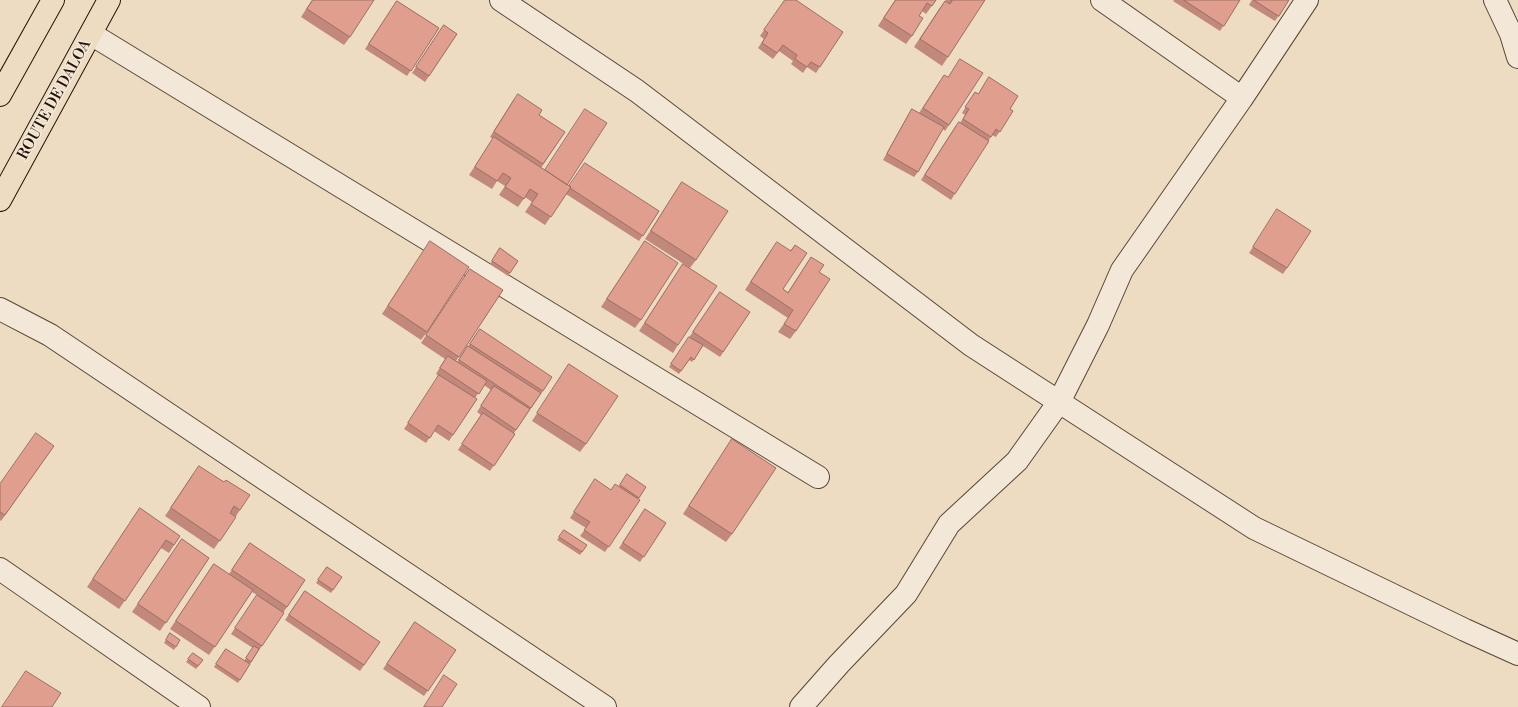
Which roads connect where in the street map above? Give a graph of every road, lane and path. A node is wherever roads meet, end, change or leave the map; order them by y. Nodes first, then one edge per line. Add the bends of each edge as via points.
1 (53, 0) edge
2 (109, 0) edge
3 (501, 0) edge
4 (1102, 0) edge
5 (1307, 0) edge
6 (1496, 0) edge
7 (91, 34) junction
8 (1518, 57) edge
9 (0, 95) edge
10 (1242, 98) junction
11 (0, 200) edge
12 (0, 309) edge
13 (1059, 402) junction
14 (818, 477) dead end
15 (0, 569) edge
16 (1518, 654) edge
17 (199, 707) edge
18 (605, 707) edge
19 (801, 707) edge

1 - 9 highway
2 - 7 highway, ROUTE DE DALOA
3 - 13 street via 637,91 971,345
4 - 10 street
5 - 10 street
6 - 8 street
7 - 11 highway, ROUTE DE DALOA
7 - 14 street
10 - 13 street via 1122,270 1098,325
12 - 18 street via 50,335
13 - 16 street via 1254,528
13 - 19 street via 1017,460 949,524 906,594
15 - 17 street

